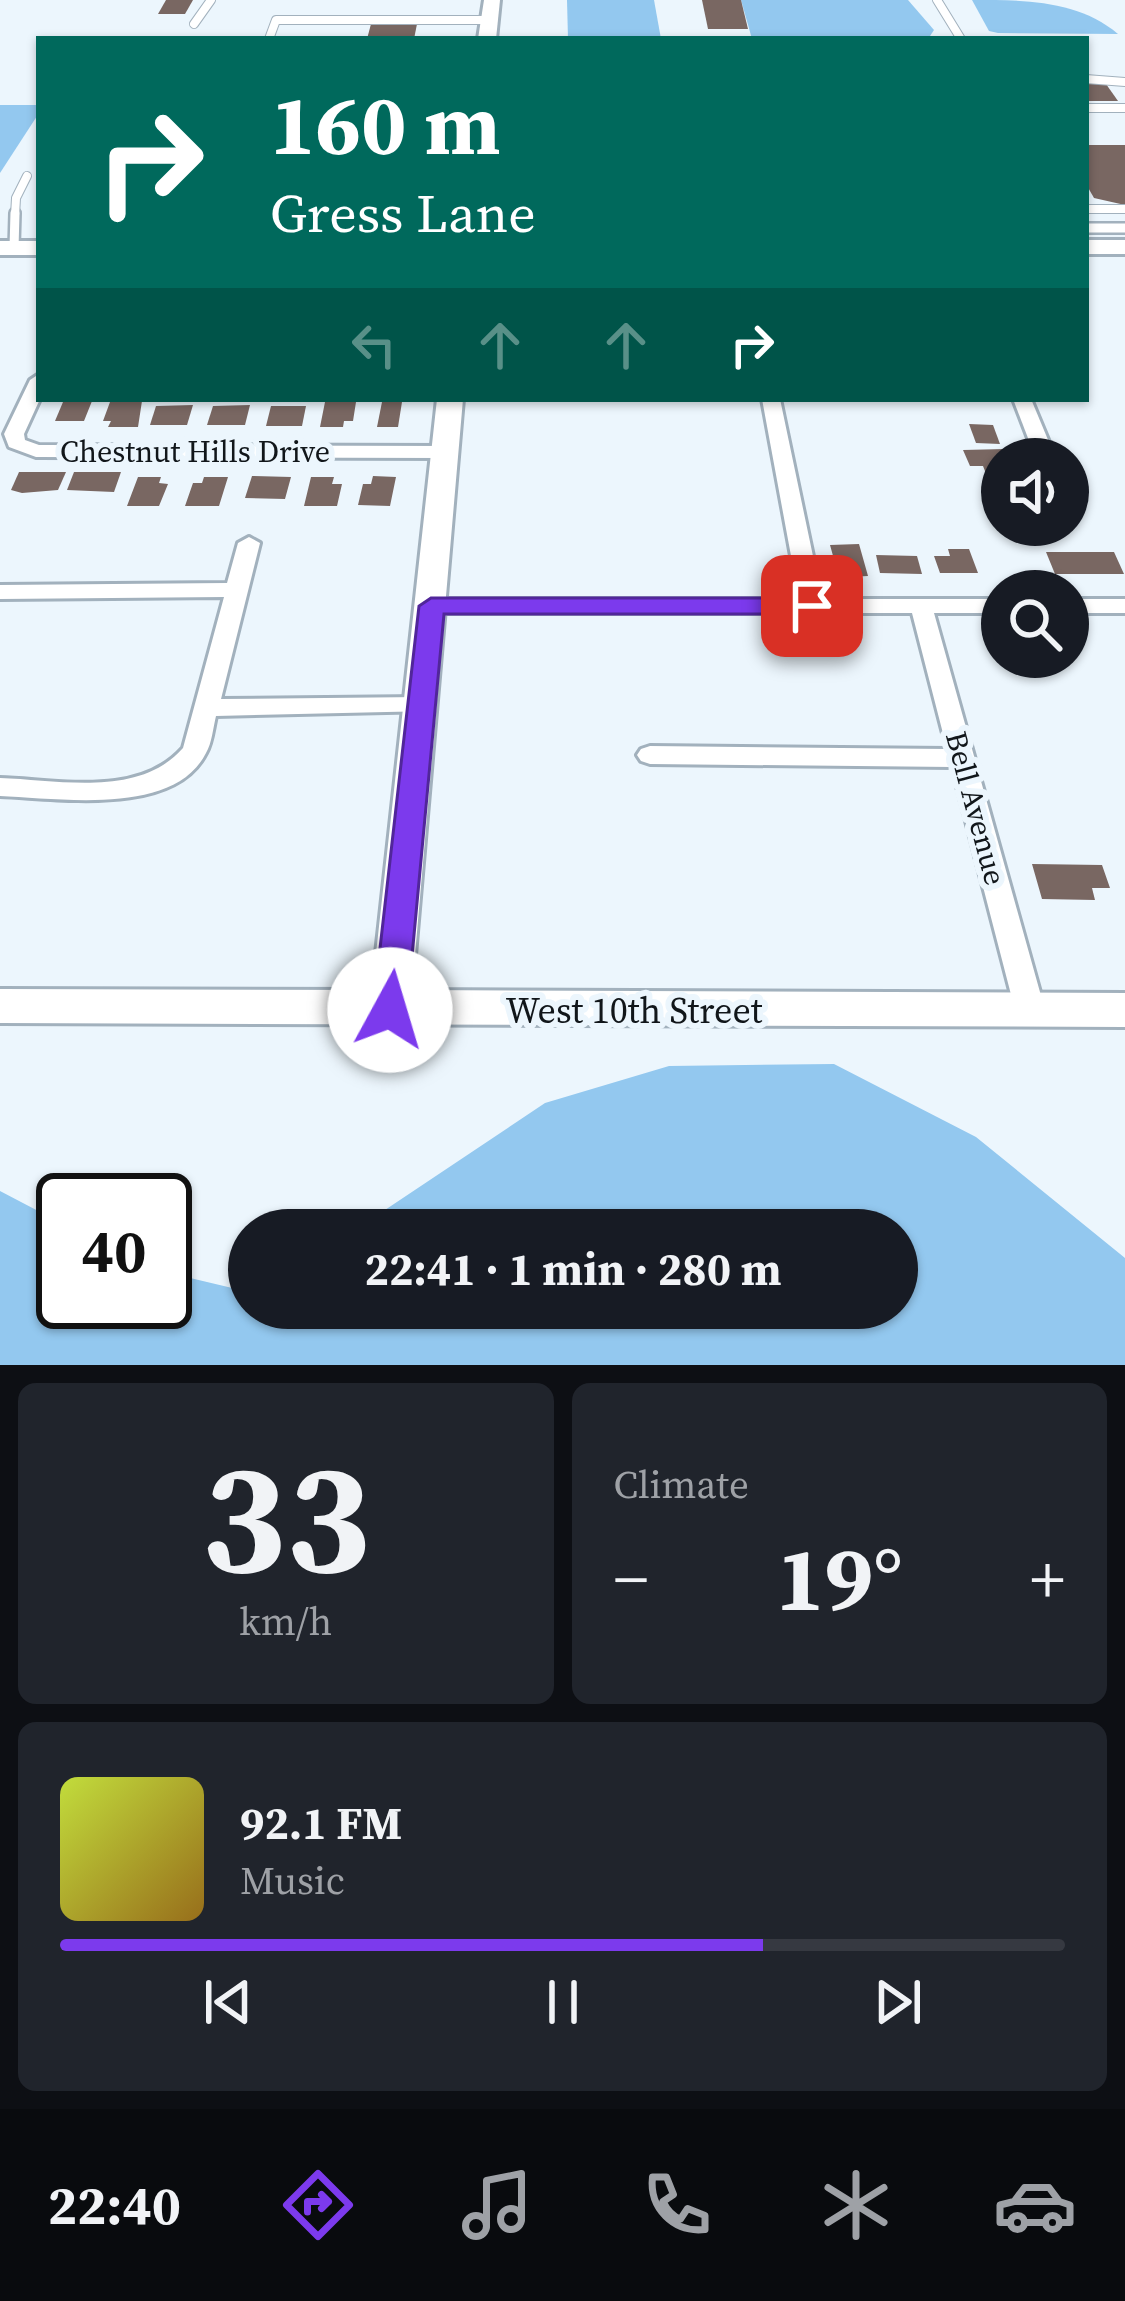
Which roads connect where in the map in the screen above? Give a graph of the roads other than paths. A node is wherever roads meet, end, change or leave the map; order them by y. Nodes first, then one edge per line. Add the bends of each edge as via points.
1 (212, 0) edge
2 (492, 0) edge
3 (937, 0) edge
4 (335, 20) junction
5 (194, 24) dead end
6 (488, 30) edge
7 (270, 36) edge
8 (330, 36) edge
9 (960, 36) edge
10 (1089, 79) edge
11 (1125, 82) edge
12 (1089, 108) edge
13 (1125, 108) edge
14 (27, 176) dead end
15 (1125, 209) edge
16 (1089, 213) edge
17 (1125, 228) edge
18 (1089, 234) edge
19 (1089, 234) edge
20 (7, 248) edge
21 (1125, 248) edge
22 (36, 386) edge
23 (450, 402) edge
24 (772, 402) edge
25 (1023, 402) edge
26 (1038, 438) edge
27 (445, 452) junction
28 (249, 542) dead end
29 (237, 590) junction
30 (0, 592) edge
31 (431, 606) junction
32 (812, 606) junction
33 (921, 606) junction
34 (981, 606) edge
35 (1089, 606) edge
36 (1125, 606) edge
37 (422, 705) junction
38 (206, 708) junction
39 (650, 755) dead end
40 (962, 758) junction
41 (0, 787) edge
42 (0, 1006) edge
43 (390, 1010) junction
44 (1030, 1010) junction
45 (1125, 1010) edge

1 - 5 lane
2 - 6 street
3 - 9 lane
4 - 6 lane
4 - 7 lane via 276,20
4 - 8 lane
10 - 11 lane
12 - 13 lane
14 - 20 lane
15 - 16 lane
17 - 18 lane
19 - 21 street
22 - 27 street, Chestnut Hills Drive via 14,434 36,451
23 - 27 street
24 - 32 street
25 - 26 street
27 - 31 street
28 - 29 street
29 - 30 street
29 - 38 street
31 - 32 street
31 - 37 street
32 - 33 street
33 - 34 street
33 - 40 street, Bell Avenue
35 - 36 street
37 - 38 street
37 - 43 street
38 - 41 street via 186,766 159,782
39 - 40 street
40 - 44 street, Bell Avenue
42 - 43 street, West 10th Street
43 - 44 street, West 10th Street
44 - 45 street, West 10th Street

